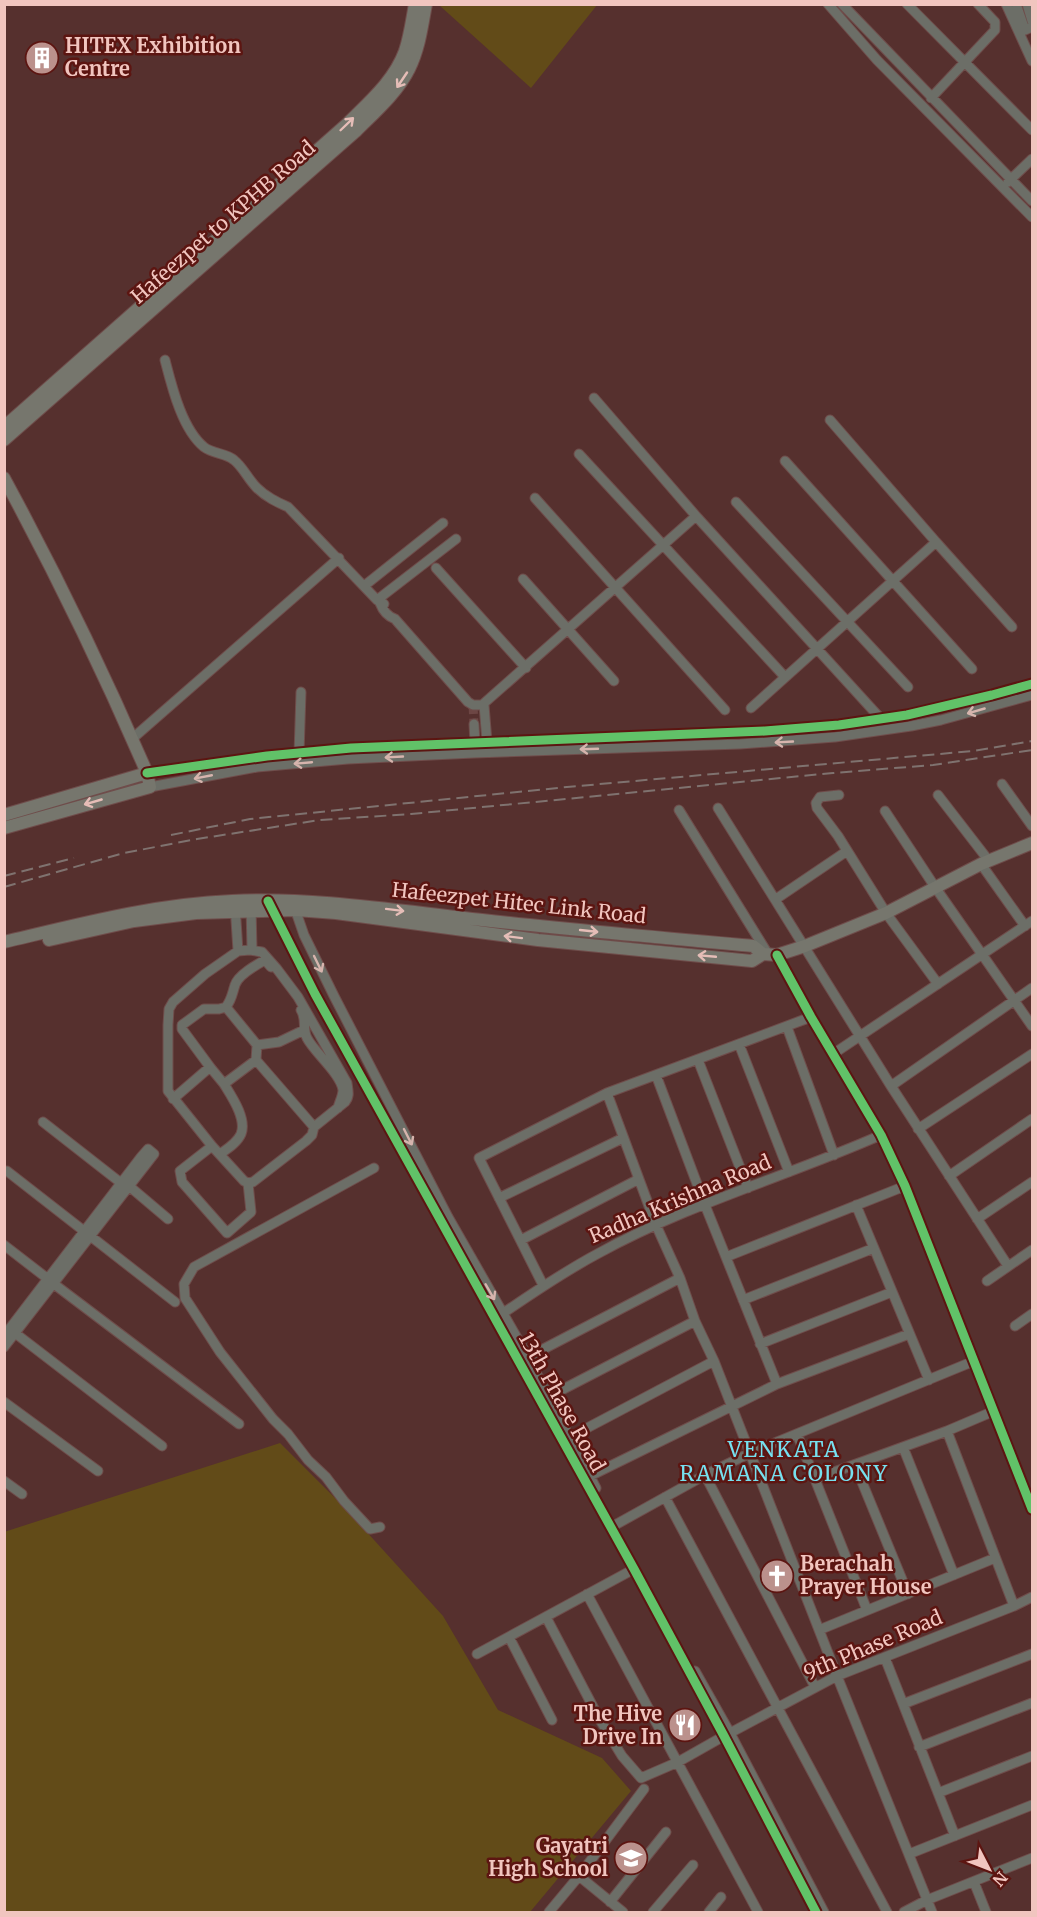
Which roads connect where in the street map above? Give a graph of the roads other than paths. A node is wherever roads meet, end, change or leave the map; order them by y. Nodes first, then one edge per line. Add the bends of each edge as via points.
1 (415, 4) edge
2 (426, 4) edge
3 (828, 4) edge
4 (907, 4) edge
5 (978, 4) edge
6 (1006, 4) edge
7 (1016, 4) edge
8 (1027, 4) edge
9 (848, 6) edge
10 (1032, 21) edge
11 (1032, 27) edge
12 (1032, 61) edge
13 (965, 62) junction
14 (915, 82) junction
15 (907, 91) junction
16 (931, 98) junction
17 (1032, 130) edge
18 (1032, 159) edge
19 (1011, 179) junction
20 (1003, 186) junction
21 (1032, 201) edge
22 (1032, 217) edge
23 (165, 360) dead end
24 (594, 398) dead end
25 (830, 420) dead end
26 (4, 427) edge
27 (4, 440) edge
28 (579, 454) dead end
29 (785, 461) dead end
30 (4, 478) edge
31 (535, 498) dead end
32 (736, 502) dead end
33 (696, 516) junction
34 (443, 523) dead end
35 (456, 539) dead end
36 (936, 542) junction
37 (662, 546) junction
38 (339, 558) junction
39 (436, 568) dead end
40 (523, 579) dead end
41 (893, 581) junction
42 (364, 586) junction
43 (614, 589) junction
44 (378, 602) junction
45 (846, 622) junction
46 (1012, 627) dead end
47 (569, 629) junction
48 (817, 649) junction
49 (526, 668) junction
50 (972, 669) dead end
51 (785, 678) junction
52 (614, 681) dead end
53 (1032, 684) edge
54 (908, 687) dead end
55 (301, 693) dead end
56 (1032, 694) edge
57 (484, 705) junction
58 (751, 708) dead end
59 (725, 711) dead end
60 (881, 719) junction
61 (474, 724) tunnel mouth
62 (132, 738) junction
63 (487, 742) junction
64 (474, 743) junction
65 (299, 753) junction
66 (147, 773) junction
67 (1002, 784) dead end
68 (150, 787) junction
69 (839, 795) dead end
70 (938, 795) dead end
71 (718, 808) dead end
72 (679, 810) dead end
73 (885, 811) dead end
74 (4, 815) edge
75 (1032, 826) edge
76 (4, 828) edge
77 (1032, 843) edge
78 (847, 851) junction
79 (985, 862) junction
80 (934, 887) junction
81 (776, 899) junction
82 (235, 906) junction
83 (251, 906) junction
84 (271, 906) junction
85 (294, 906) junction
86 (886, 913) junction
87 (1029, 924) edge
88 (4, 942) edge
89 (806, 946) junction
90 (4, 950) edge
91 (252, 950) junction
92 (238, 951) junction
93 (769, 954) junction
94 (982, 955) junction
95 (938, 984) junction
96 (330, 987) junction
97 (1032, 988) edge
98 (315, 994) junction
99 (1014, 1000) junction
100 (226, 1007) junction
101 (811, 1017) junction
102 (1032, 1026) edge
103 (787, 1027) junction
104 (304, 1030) junction
105 (859, 1036) junction
106 (740, 1044) junction
107 (257, 1045) junction
108 (832, 1054) junction
109 (1032, 1054) edge
110 (256, 1060) junction
111 (698, 1060) junction
112 (210, 1067) junction
113 (656, 1075) junction
114 (224, 1084) junction
115 (891, 1086) junction
116 (607, 1093) junction
117 (173, 1099) junction
118 (338, 1108) junction
119 (1032, 1119) edge
120 (43, 1122) dead end
121 (314, 1127) junction
122 (918, 1129) junction
123 (880, 1135) junction
124 (623, 1138) junction
125 (212, 1146) junction
126 (220, 1154) junction
127 (834, 1155) junction
128 (374, 1168) dead end
129 (7, 1171) dead end
130 (789, 1172) junction
131 (949, 1176) junction
132 (639, 1179) junction
133 (1032, 1182) edge
134 (248, 1183) junction
135 (125, 1185) junction
136 (904, 1186) junction
137 (748, 1188) junction
138 (499, 1198) junction
139 (705, 1205) junction
140 (856, 1205) junction
141 (168, 1219) dead end
142 (977, 1219) junction
143 (656, 1225) junction
144 (88, 1233) junction
145 (520, 1240) junction
146 (4, 1245) edge
147 (874, 1248) junction
148 (1032, 1250) edge
149 (726, 1257) junction
150 (1008, 1266) junction
151 (680, 1278) junction
152 (51, 1281) junction
153 (987, 1281) dead end
154 (543, 1285) junction
155 (892, 1292) junction
156 (743, 1300) junction
157 (175, 1302) dead end
158 (502, 1314) junction
159 (1032, 1314) edge
160 (695, 1321) junction
161 (1015, 1326) dead end
162 (8, 1330) edge
163 (909, 1334) junction
164 (760, 1344) junction
165 (4, 1347) edge
166 (528, 1357) junction
167 (714, 1361) junction
168 (974, 1361) junction
169 (928, 1380) junction
170 (777, 1384) junction
171 (548, 1397) junction
172 (4, 1402) edge
173 (732, 1406) junction
174 (994, 1411) junction
175 (239, 1424) dead end
176 (947, 1431) junction
177 (797, 1434) junction
178 (570, 1437) junction
179 (162, 1446) dead end
180 (903, 1447) junction
181 (750, 1452) junction
182 (578, 1461) junction
183 (855, 1465) junction
184 (98, 1471) dead end
185 (705, 1475) junction
186 (590, 1476) junction
187 (815, 1479) junction
188 (4, 1481) edge
189 (22, 1494) dead end
190 (664, 1497) junction
191 (1032, 1509) edge
192 (615, 1525) junction
193 (380, 1527) dead end
194 (996, 1558) junction
195 (634, 1569) junction
196 (954, 1575) junction
197 (587, 1594) junction
198 (908, 1594) junction
199 (1032, 1597) edge
200 (1014, 1606) junction
201 (867, 1610) junction
202 (546, 1617) junction
203 (819, 1630) junction
204 (509, 1636) junction
205 (477, 1654) dead end
206 (1032, 1654) edge
207 (885, 1658) junction
208 (837, 1676) junction
209 (815, 1687) junction
210 (1032, 1703) edge
211 (903, 1704) junction
212 (777, 1708) junction
213 (715, 1713) junction
214 (552, 1720) dead end
215 (727, 1735) junction
216 (919, 1747) junction
217 (1032, 1756) edge
218 (678, 1762) junction
219 (644, 1789) dead end
220 (938, 1793) junction
221 (1032, 1805) edge
222 (666, 1833) dead end
223 (955, 1836) junction
224 (909, 1854) junction
225 (1032, 1858) edge
226 (693, 1865) dead end
227 (579, 1876) junction
228 (974, 1882) junction
229 (721, 1897) dead end
230 (927, 1900) junction
231 (610, 1902) junction
232 (555, 1910) edge
233 (623, 1912) edge
234 (653, 1912) edge
235 (709, 1912) edge
236 (758, 1912) edge
237 (816, 1912) edge
238 (824, 1912) edge
239 (887, 1912) edge
240 (904, 1912) edge
241 (932, 1912) edge
242 (986, 1912) edge

26 -> 1 main road via 382,89 405,51
2 -> 27 main road, Hafeezpet to KPHB Road via 410,68 390,97
3 - 15 street
4 - 13 street
5 - 13 street via 995,22 995,30
6 - 12 street
7 - 11 street via 1025,30
8 - 10 street
9 - 14 street
13 - 16 street
13 - 17 street
14 - 15 street
14 - 16 street
15 - 20 street
16 - 19 street
18 - 19 street
19 - 20 street
19 - 21 street
20 - 22 street
23 - 38 street via 175,399 201,444 231,457 256,487 288,507
24 - 33 street
25 - 36 street
28 - 37 street
29 - 41 street
30 - 62 main road via 43,550
31 - 43 street
32 - 45 street
33 - 37 street
33 - 48 street
34 - 42 street
35 - 44 street
36 - 41 street
36 - 46 street
37 - 43 street
37 - 51 street
38 - 42 street
38 - 62 street
39 - 49 street
40 - 47 street
41 - 45 street
41 - 50 street
42 - 44 street
43 - 47 street
43 - 59 street
44 - 57 street via 386,604 468,702
45 - 48 street
45 - 54 street
47 - 49 street
47 - 52 street
48 - 51 street
48 - 60 street
49 - 57 street
51 - 58 street
53 - 60 street
55 - 65 street
56 -> 68 street via 931,722 835,737 348,759 257,767
57 - 63 street
60 - 63 street via 765,731
61 - 64 street
62 - 66 main road
63 - 64 street
64 - 65 street
65 - 66 street
66 - 68 main road
66 - 74 main road
67 - 75 street
68 -> 76 main road
69 - 78 street via 820,797 816,803
70 - 79 street
71 - 81 street
72 - 93 street
73 - 80 street
77 - 79 main road, Hafeezpet Hitec Link Road
78 - 81 street
78 - 86 street
79 - 80 main road, Hafeezpet Hitec Link Road
79 - 87 street
80 - 86 main road, Hafeezpet Hitec Link Road
80 - 94 street
81 - 89 street
82 - 83 main road, Hafeezpet Hitec Link Road
82 - 88 main road via 199,903 134,912
82 - 90 main road via 134,921
82 - 92 street
83 - 84 main road, Hafeezpet Hitec Link Road
83 - 91 street
84 - 85 main road, Hafeezpet Hitec Link Road
84 - 98 street, 13th Phase Road
85 - 93 main road, Hafeezpet Hitec Link Road via 336,908 453,930 652,951 752,961
85 -> 96 street, 13th Phase Road
86 - 89 main road, Hafeezpet Hitec Link Road
86 - 95 street
87 - 94 street
89 - 93 main road, Hafeezpet Hitec Link Road
89 - 105 street
91 - 92 street
91 - 118 street via 269,959 298,997 346,1083 348,1098
92 - 117 street via 173,1002 168,1025 168,1091
93 - 101 street
94 - 95 street
94 - 99 street
95 - 105 street
96 - 98 street
96 -> 158 street, 13th Phase Road
97 - 99 street
98 - 182 street, 13th Phase Road
99 - 102 street
99 - 115 street
100 - 104 street via 236,982 265,960 304,1014
100 - 107 street
100 - 112 street via 204,1009 181,1026
101 - 103 street
101 - 108 street
103 - 106 street
103 - 127 street
104 - 107 street via 279,1042
104 - 118 street via 341,1084
105 - 108 street
105 - 115 street
106 - 111 street
106 - 130 street
107 - 110 street
108 - 123 street
109 - 122 street
110 - 114 street
110 - 121 street
111 - 113 street
111 - 137 street
112 - 114 street
112 - 117 street
113 - 116 street
113 - 139 street
114 - 126 street via 242,1126 237,1139
115 - 122 street
116 - 124 street
116 - 138 street via 479,1158
117 - 125 street
118 - 121 street
119 - 131 street
120 - 135 street
121 - 134 street via 306,1141
122 - 131 street
123 - 127 street, Radha Krishna Road
123 - 136 street
124 - 132 street
124 - 138 street
125 - 126 street
125 - 134 street via 180,1171 180,1176 227,1233 251,1212
126 - 134 street
127 - 130 street, Radha Krishna Road
128 - 193 street via 194,1267 184,1284 185,1298 220,1352 273,1419 370,1529
129 - 144 street
130 - 137 street, Radha Krishna Road
131 - 142 street
132 - 143 street
132 - 145 street
133 - 142 street
135 - 141 street
135 - 144 street
136 - 140 street
136 - 168 street
137 - 139 street, Radha Krishna Road
138 - 145 street
139 - 143 street, Radha Krishna Road
139 - 149 street
140 - 147 street
140 - 149 street
142 - 150 street
143 - 151 street
143 - 154 street, Radha Krishna Road
144 - 152 street
144 - 157 street
145 - 154 street
146 - 152 street
147 - 155 street
147 - 156 street
148 - 150 street
149 - 156 street
150 - 153 street
151 - 160 street
151 - 166 street
152 - 162 street
152 - 175 street
154 - 158 street, Radha Krishna Road
155 - 163 street
155 - 164 street
156 - 164 street
158 - 166 street, 13th Phase Road
159 - 161 street
160 - 167 street
160 - 171 street
162 - 165 street
162 - 179 street
163 - 169 street
163 - 170 street
164 - 170 street
166 - 171 street, 13th Phase Road
167 - 173 street
167 - 178 street
168 - 169 street
168 - 174 street
169 - 177 street
170 - 173 street
171 - 178 street, 13th Phase Road
172 - 184 street
173 - 181 street
173 - 186 street
174 - 176 street
174 - 191 street
176 - 180 street
176 - 194 street
177 - 181 street
177 - 187 street
178 - 182 street, 13th Phase Road
180 - 183 street
180 - 196 street
181 - 185 street
181 - 203 street
182 - 186 street, 13th Phase Road
182 - 195 street, 13th Phase Road
183 - 187 street
183 - 198 street
185 - 190 street
185 - 209 street
186 - 192 street, 13th Phase Road
187 - 201 street
188 - 189 street
190 - 192 street
190 - 212 street
192 - 213 street, 13th Phase Road
194 - 196 street
194 - 200 street
195 - 197 street
195 - 213 street, 13th Phase Road
196 - 198 street
197 - 202 street
197 - 218 street
198 - 201 street
199 - 200 street, 9th Phase Road
200 - 207 street, 9th Phase Road
201 - 203 street
202 - 204 street
202 - 218 street, 9th Phase Road via 600,1720 641,1778
203 - 208 street
204 - 205 street
204 - 214 street
206 - 211 street
207 - 208 street, 9th Phase Road
207 - 211 street
208 - 209 street, 9th Phase Road
208 - 224 street
209 - 212 street, 9th Phase Road
210 - 216 street
211 - 216 street
212 - 215 street, 9th Phase Road
212 - 239 street
213 - 215 street, 13th Phase Road
215 - 218 street, 9th Phase Road
215 - 237 street, 13th Phase Road
215 - 238 street, 13th Phase Road
216 - 220 street
217 - 220 street
218 - 236 street
219 - 227 street
220 - 223 street
221 - 223 street
222 - 231 street
223 - 224 street
224 - 230 street
225 - 228 street
226 - 234 street
227 - 231 street
227 - 232 street
228 - 230 street
228 - 242 street
229 - 235 street
230 - 240 street
230 - 241 street
231 - 233 street

